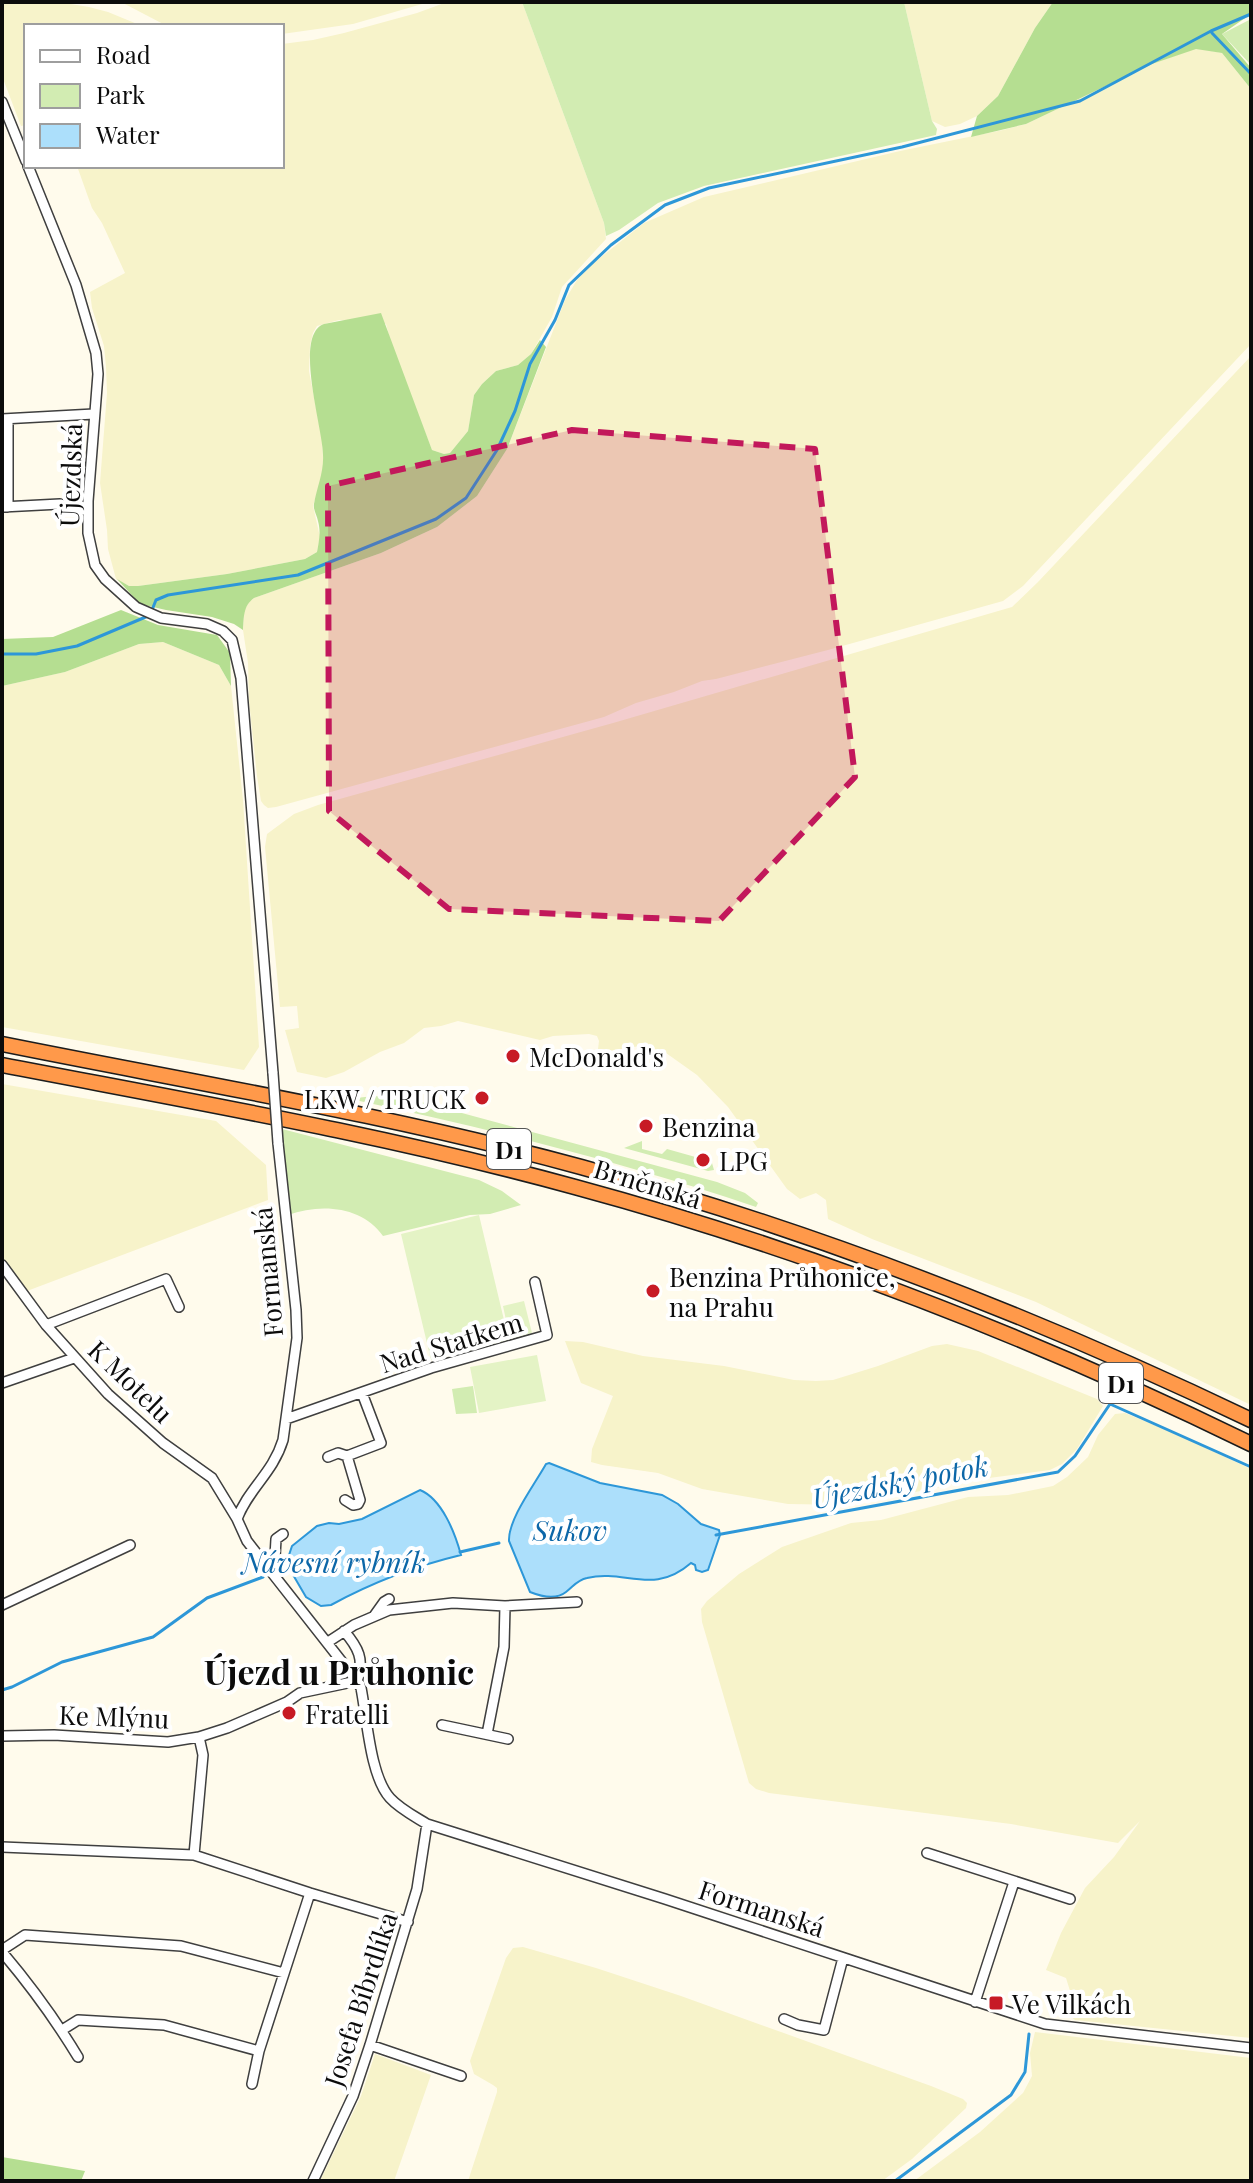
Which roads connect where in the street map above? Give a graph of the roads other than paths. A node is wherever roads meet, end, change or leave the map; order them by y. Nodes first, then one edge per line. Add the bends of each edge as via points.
1 (2, 102) edge
2 (24, 157) edge
3 (29, 168) edge
4 (94, 414) junction
5 (5, 419) edge
6 (60, 504) dead end
7 (5, 507) edge
8 (247, 756) joint
9 (2, 1044) edge
10 (2, 1065) edge
11 (4, 1271) edge
12 (535, 1282) dead end
13 (179, 1307) dead end
14 (46, 1325) junction
15 (74, 1358) junction
16 (2, 1383) edge
17 (362, 1393) junction
18 (286, 1419) junction
19 (1251, 1420) edge
20 (1251, 1444) edge
21 (347, 1456) junction
22 (328, 1457) dead end
23 (345, 1500) dead end
24 (237, 1519) junction
25 (283, 1534) dead end
26 (130, 1545) dead end
27 (274, 1575) junction
28 (389, 1599) dead end
29 (577, 1602) dead end
30 (2, 1605) edge
31 (505, 1606) junction
32 (374, 1616) junction
33 (344, 1631) junction
34 (328, 1642) junction
35 (357, 1681) junction
36 (442, 1725) dead end
37 (487, 1734) junction
38 (2, 1736) edge
39 (199, 1737) junction
40 (508, 1739) dead end
41 (427, 1824) junction
42 (2, 1847) edge
43 (927, 1853) dead end
44 (194, 1855) junction
45 (1014, 1882) junction
46 (310, 1893) junction
47 (1070, 1899) dead end
48 (408, 1922) junction
49 (2, 1951) edge
50 (843, 1958) junction
51 (284, 1973) junction
52 (975, 2002) junction
53 (784, 2019) dead end
54 (62, 2030) junction
55 (370, 2045) junction
56 (1251, 2048) edge
57 (259, 2051) junction
58 (78, 2057) dead end
59 (461, 2076) dead end
60 (252, 2084) dead end
61 (313, 2181) edge

1 - 2 street, Újezdská
3 - 4 street, Újezdská via 76,285 96,353
4 - 5 street
4 - 8 street, Újezdská via 88,533 95,565 136,607 161,618 207,624 232,640 241,678
5 - 7 street
6 - 7 street
8 - 18 street, Formanská, bridge via 296,1310
9 - 19 highway, Brněnská / D1 via 410,1126 668,1192 946,1288
10 - 20 highway, Brněnská / D1 via 364,1135 659,1211 926,1302
11 - 14 street, K Motelu
12 - 17 street, Nad Statkem via 547,1335
13 - 14 street via 166,1279
14 - 15 street, K Motelu
15 - 16 street
15 - 24 street, K Motelu via 163,1443 212,1478
17 - 18 street, Nad Statkem
17 - 21 street, Nad Statkem via 381,1443
18 - 24 street, Formanská via 279,1454
21 - 22 street, Nad Statkem
21 - 23 street via 360,1500 353,1505
24 - 27 street, Formanská
25 - 27 street via 276,1539
26 - 30 street
27 - 34 street, Formanská
28 - 32 street
29 - 31 street
31 - 32 street via 439,1604
31 - 37 street via 504,1647
32 - 33 street
33 - 34 street
33 - 35 street, Formanská via 361,1661
34 - 35 street, Formanská
35 - 39 street, Ke Mlýnu via 300,1693
35 - 41 street, Formanská via 383,1789
36 - 37 street
37 - 40 street
38 - 39 street, Ke Mlýnu via 168,1742
39 - 44 street via 203,1755
41 - 48 street, Josefa Bíbrdlíka
41 - 50 street, Formanská
42 - 44 street
43 - 45 street
44 - 46 street
45 - 47 street
45 - 52 street
46 - 48 street
46 - 51 street
48 - 55 street, Josefa Bíbrdlíka
49 - 51 street via 25,1935 181,1946
49 - 54 street
50 - 52 street, Formanská
50 - 53 street via 824,2030
51 - 57 street
52 - 56 street, Formanská via 1064,2028
54 - 57 street via 78,2020 164,2025
54 - 58 street
55 - 59 street
55 - 61 street, Josefa Bíbrdlíka via 353,2096
57 - 60 street

